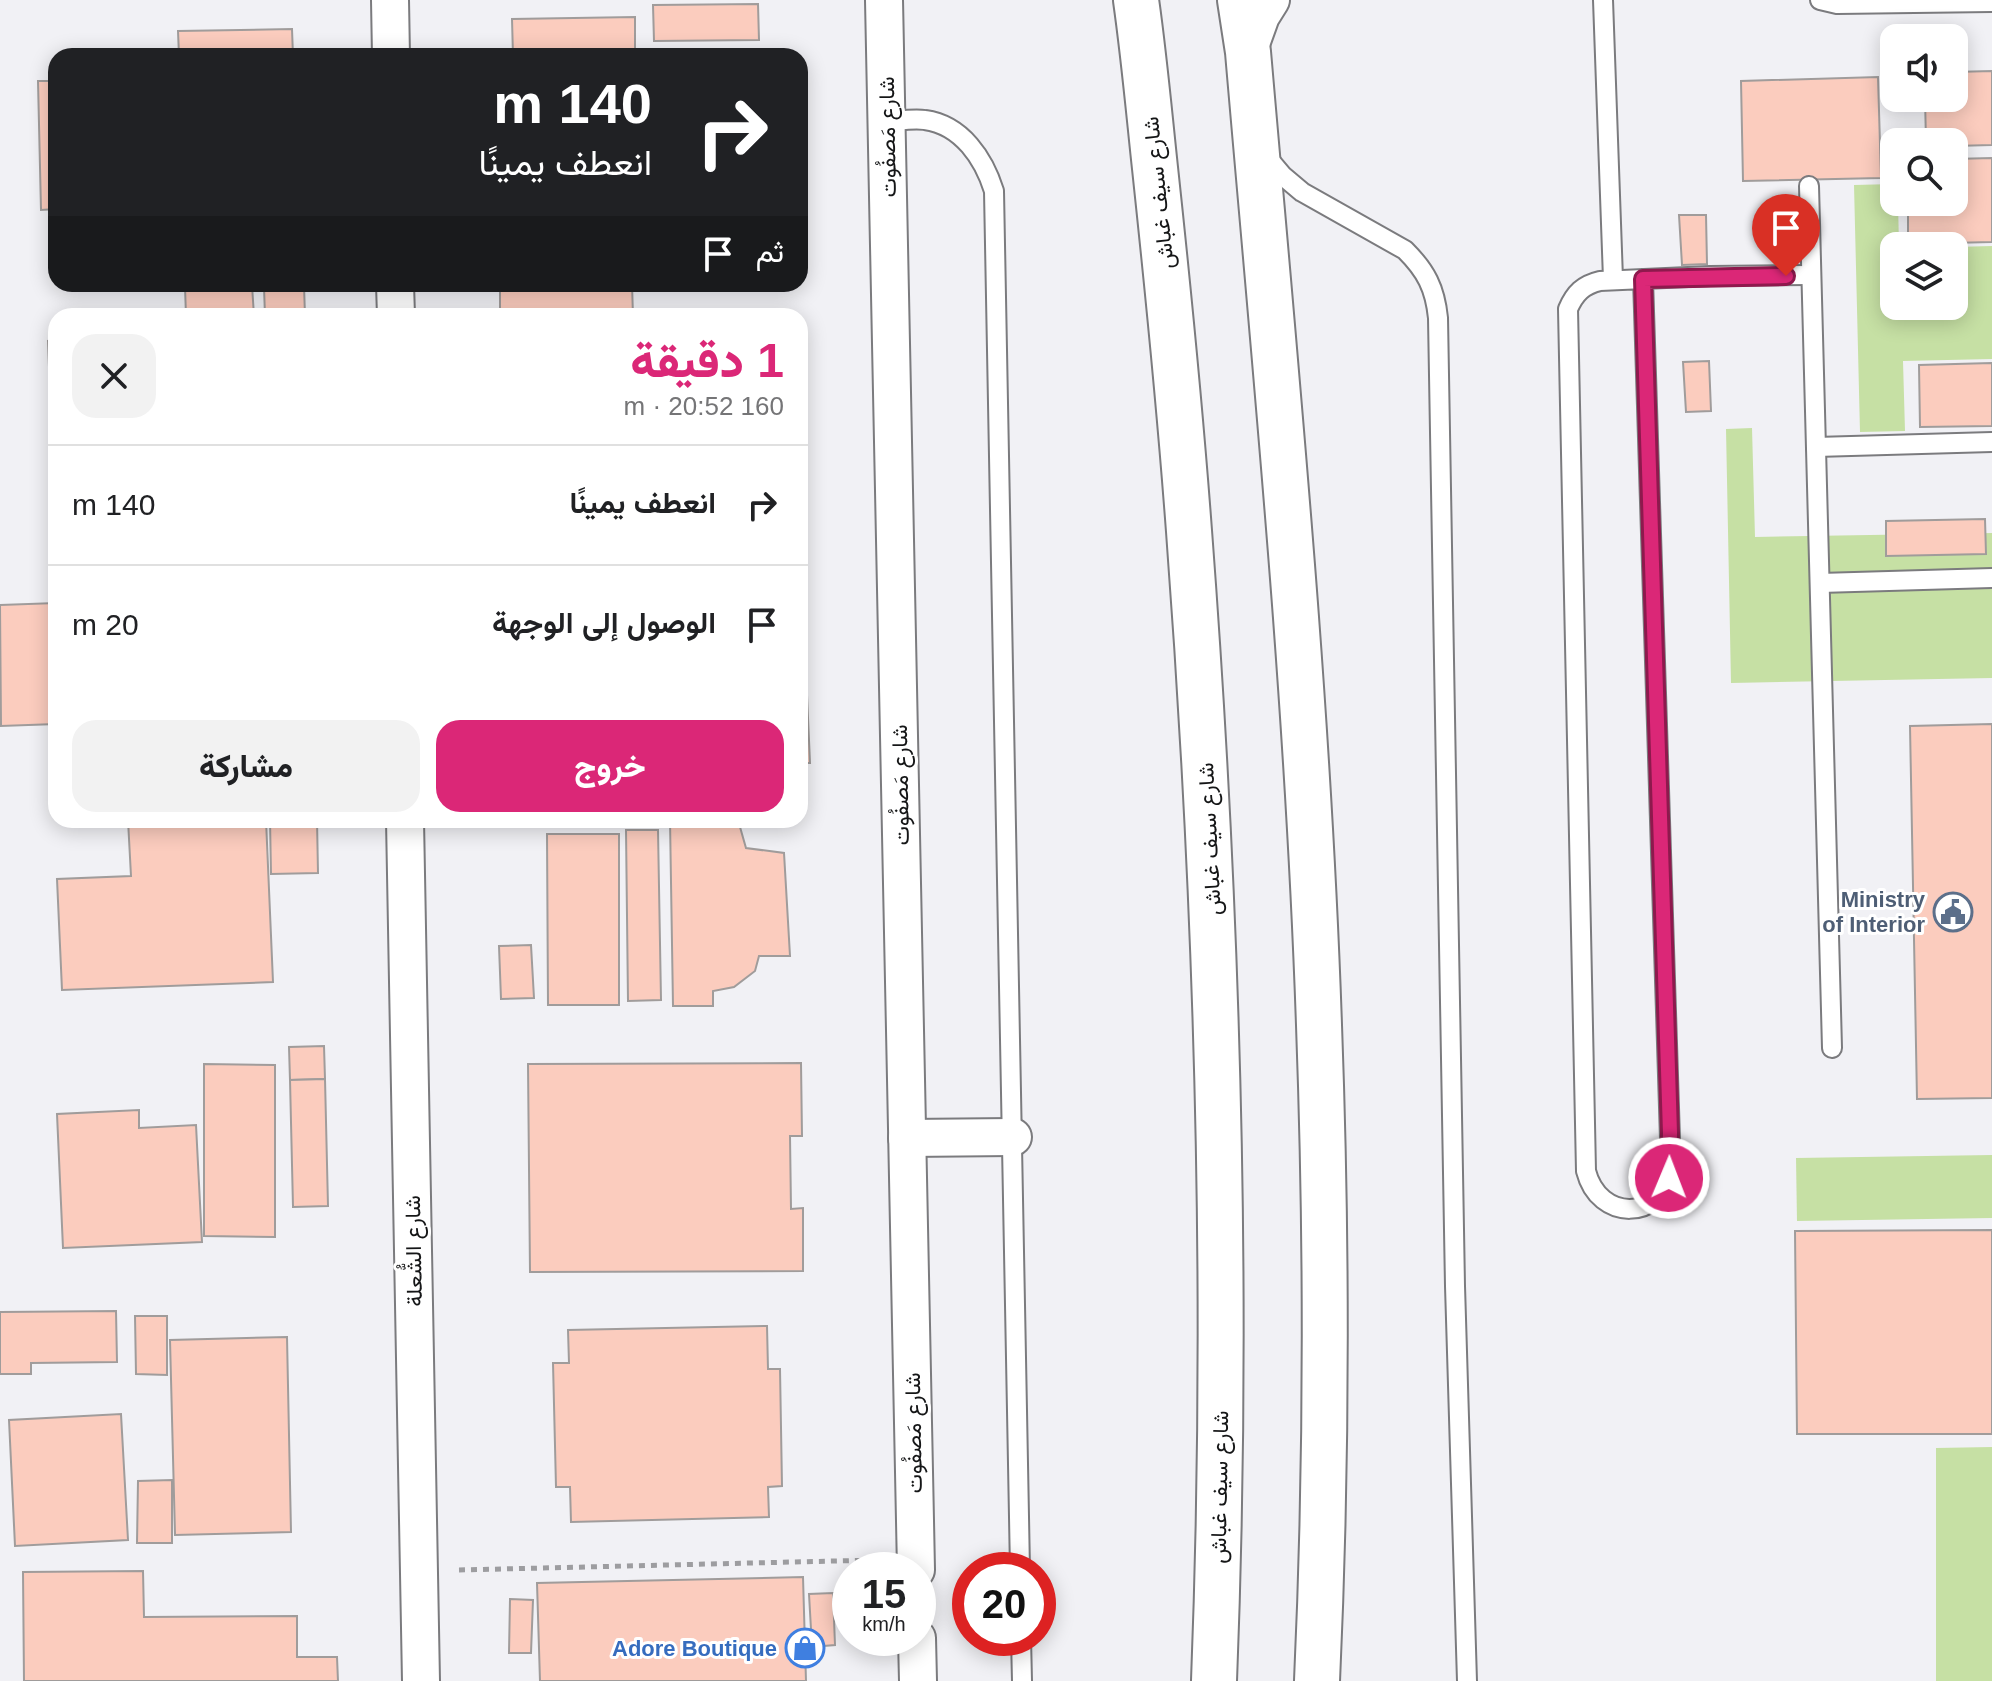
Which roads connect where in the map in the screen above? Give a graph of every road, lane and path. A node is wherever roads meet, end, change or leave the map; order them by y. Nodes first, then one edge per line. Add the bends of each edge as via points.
1 (390, 0) edge
2 (884, 0) edge
3 (1240, 0) edge
4 (1271, 0) edge
5 (1603, 0) edge
6 (1820, 0) edge
7 (1992, 2) edge
8 (1133, 4) edge
9 (391, 48) edge
10 (1248, 52) junction
11 (886, 122) junction
12 (1256, 144) junction
13 (1809, 186) dead end
14 (1811, 275) junction
15 (1613, 279) junction
16 (1643, 279) junction
17 (1992, 442) edge
18 (1816, 447) junction
19 (1992, 578) edge
20 (1820, 583) junction
21 (405, 828) edge
22 (1832, 1048) dead end
23 (1013, 1137) junction
24 (907, 1138) junction
25 (916, 1552) edge
26 (1020, 1552) edge
27 (832, 1565) edge
28 (418, 1571) junction
29 (917, 1656) edge
30 (1021, 1656) edge
31 (421, 1681) edge
32 (918, 1681) edge
33 (1022, 1681) edge
34 (1214, 1681) edge
35 (1317, 1681) edge
36 (1467, 1681) edge

1 - 9 street
2 - 11 street, شارع مَصفُوت
3 - 10 street
4 - 10 street
5 - 15 lane
6 - 7 lane via 1849,5
8 - 34 street, شارع سيف غباش via 1176,366 1202,699 1218,1087 1221,1366
10 - 12 street
11 - 23 lane via 925,120 959,136 982,161 994,191
11 - 24 street, شارع مَصفُوت
12 - 35 street via 1289,520 1319,1010 1324,1391
12 - 36 lane via 1302,192 1405,250 1419,263 1436,299
13 - 14 lane
14 - 16 lane
14 - 18 lane
15 - 16 lane
15 - 16 lane via 1580,289 1568,309 1586,1171 1596,1194 1625,1208 1648,1204 1658,1196 1671,1171
17 - 18 lane
18 - 20 lane
19 - 20 lane
20 - 22 lane
21 - 28 street, شارع الشُّعلة
23 - 24 street
23 - 26 lane
24 - 25 street, شارع مَصفُوت
27 - 28 path
28 - 31 street, شارع الشُّعلة
29 - 32 street
30 - 33 lane

